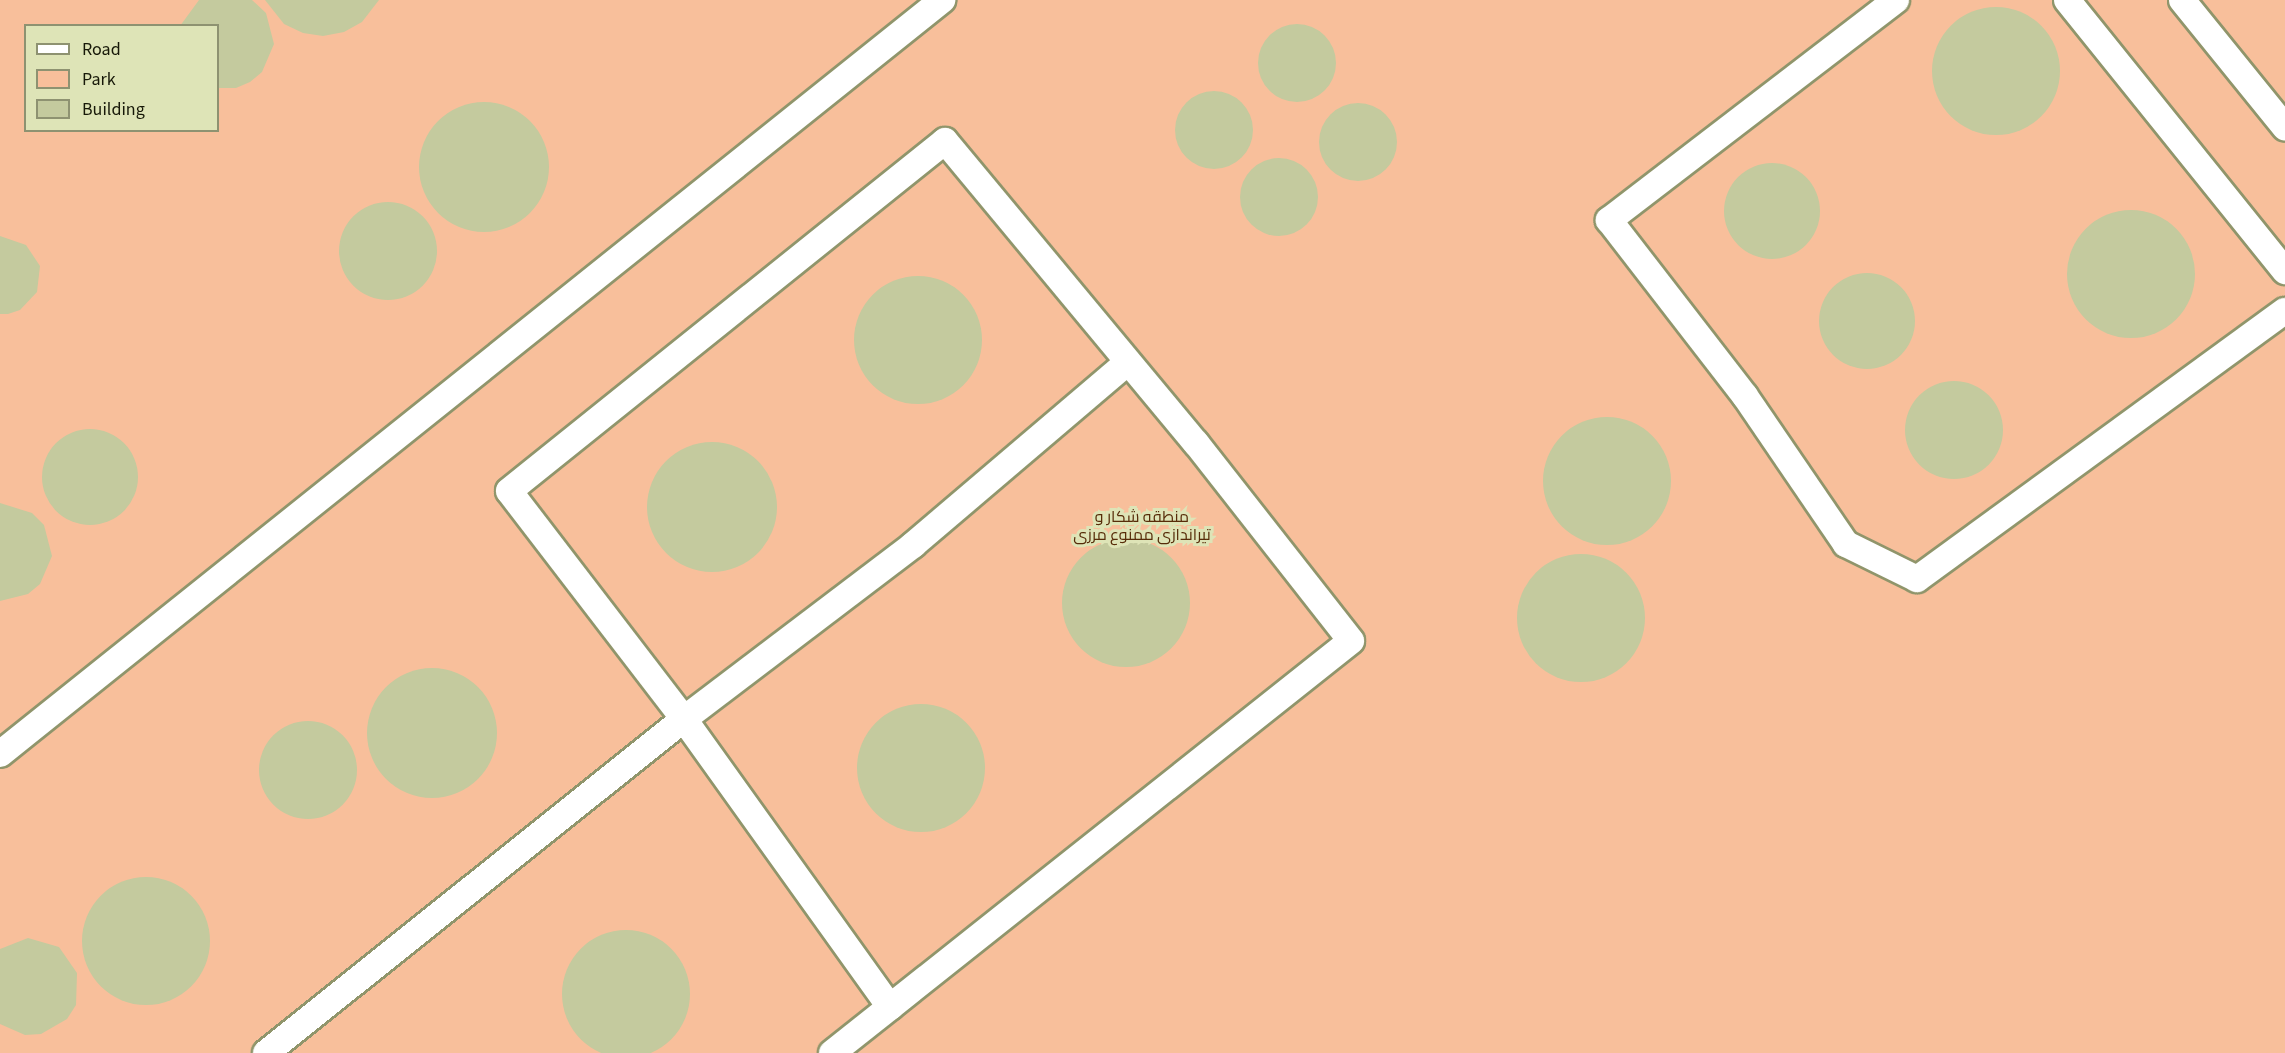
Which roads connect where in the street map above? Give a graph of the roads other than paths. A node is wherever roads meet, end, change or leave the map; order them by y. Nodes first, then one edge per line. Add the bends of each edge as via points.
1 (942, 0) edge
2 (1896, 0) edge
3 (2067, 0) edge
4 (2182, 0) edge
5 (2285, 126) edge
6 (2285, 271) edge
7 (2285, 311) edge
8 (1127, 363) junction
9 (684, 719) junction
10 (0, 754) edge
11 (890, 1007) junction
12 (266, 1053) edge
13 (832, 1053) edge

1 - 10 street
2 - 7 street via 1609,220 1745,396 1846,544 1917,579
3 - 6 street
4 - 5 street
8 - 9 street via 913,545
8 - 9 street via 945,141 509,490
8 - 11 street via 1196,443 1351,641
9 - 11 street
9 - 12 street
11 - 13 street

